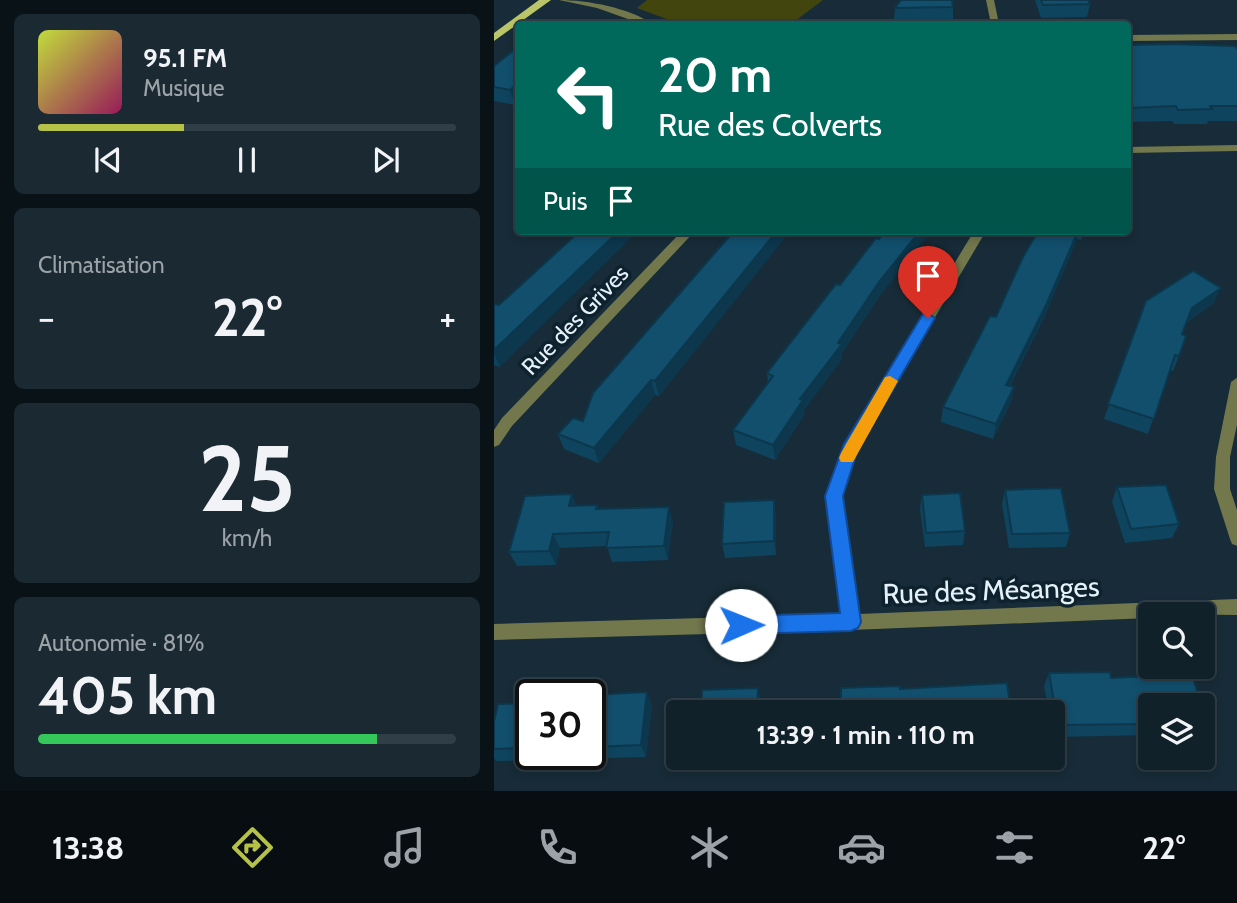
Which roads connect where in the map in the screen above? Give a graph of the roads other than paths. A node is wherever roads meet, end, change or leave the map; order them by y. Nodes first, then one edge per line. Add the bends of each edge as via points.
1 (546, 0) edge
2 (563, 0) edge
3 (990, 0) edge
4 (517, 21) edge
5 (641, 21) edge
6 (994, 21) edge
7 (515, 23) edge
8 (1238, 37) edge
9 (494, 38) edge
10 (1131, 38) edge
11 (1238, 148) edge
12 (1131, 150) edge
13 (685, 235) edge
14 (978, 235) edge
15 (1238, 382) edge
16 (494, 441) edge
17 (1238, 539) edge
18 (1238, 607) edge
19 (851, 622) junction
20 (494, 632) edge

1 - 4 main road
2 - 5 street via 599,6
3 - 6 street
7 - 9 main road
8 - 10 street
11 - 12 street
13 - 16 street, Rue des Grives via 506,422
14 - 19 street via 850,448 834,496
15 - 17 street via 1221,489
18 - 19 street, Rue des Mésanges
19 - 20 street, Rue des Mésanges

